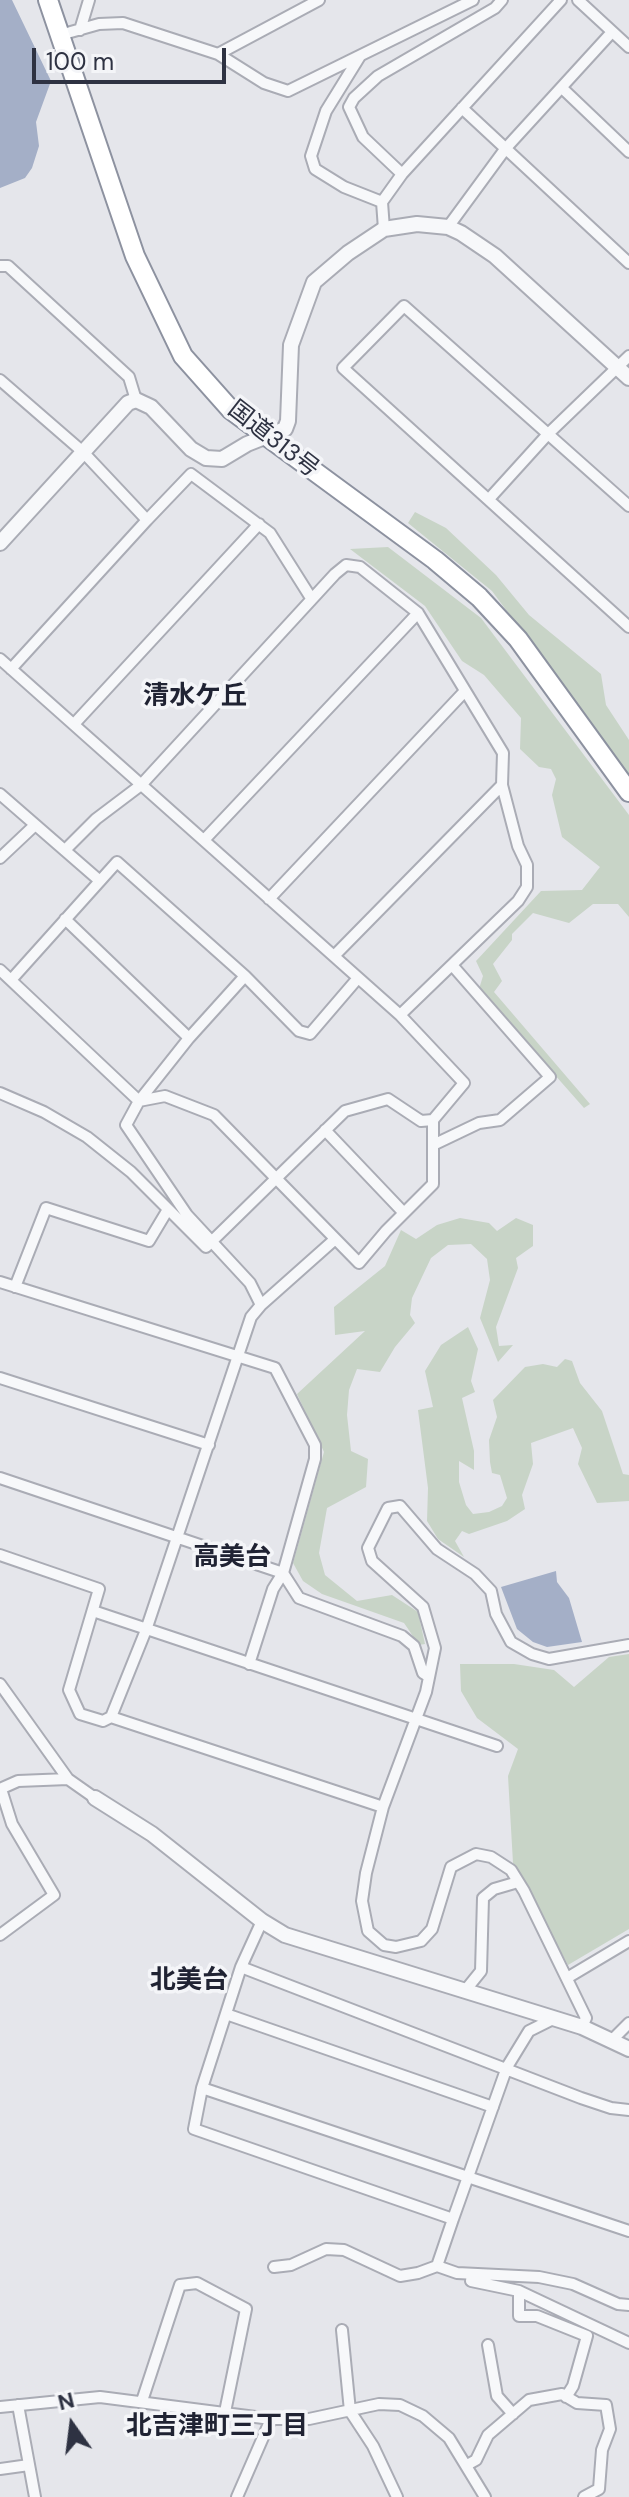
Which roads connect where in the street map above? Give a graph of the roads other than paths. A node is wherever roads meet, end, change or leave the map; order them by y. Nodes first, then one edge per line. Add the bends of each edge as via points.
1 (48, 0) edge
2 (89, 0) edge
3 (319, 0) edge
4 (473, 0) edge
5 (502, 0) edge
6 (561, 0) edge
7 (578, 0) edge
8 (305, 3) edge
9 (80, 30) junction
10 (612, 32) junction
11 (60, 35) junction
12 (629, 47) edge
13 (218, 54) junction
14 (360, 56) junction
15 (562, 88) junction
16 (462, 108) junction
17 (506, 148) junction
18 (629, 152) edge
19 (402, 174) junction
20 (382, 202) junction
21 (448, 227) junction
22 (384, 229) junction
23 (629, 263) edge
24 (0, 266) edge
25 (629, 356) edge
26 (624, 373) edge
27 (0, 380) edge
28 (9, 389) junction
29 (0, 399) edge
30 (136, 400) junction
31 (548, 434) junction
32 (266, 438) junction
33 (83, 452) junction
34 (489, 499) junction
35 (629, 506) edge
36 (147, 520) junction
37 (259, 524) junction
38 (0, 543) edge
39 (311, 598) junction
40 (418, 613) junction
41 (629, 627) edge
42 (0, 659) edge
43 (11, 669) junction
44 (465, 691) junction
45 (75, 723) junction
46 (141, 785) junction
47 (502, 785) junction
48 (629, 792) edge
49 (0, 794) edge
50 (34, 826) junction
51 (204, 840) junction
52 (65, 850) junction
53 (0, 858) edge
54 (100, 881) junction
55 (269, 899) junction
56 (65, 919) junction
57 (334, 956) junction
58 (452, 965) junction
59 (0, 970) edge
60 (245, 976) junction
61 (358, 978) junction
62 (11, 980) junction
63 (400, 1015) junction
64 (189, 1038) junction
65 (0, 1093) edge
66 (139, 1101) junction
67 (433, 1120) junction
68 (325, 1130) junction
69 (433, 1145) junction
70 (277, 1178) junction
71 (167, 1211) junction
72 (404, 1213) junction
73 (333, 1241) junction
74 (212, 1243) junction
75 (0, 1282) edge
76 (15, 1287) junction
77 (261, 1305) junction
78 (239, 1355) junction
79 (0, 1378) edge
80 (209, 1445) junction
81 (0, 1478) edge
82 (178, 1538) junction
83 (0, 1555) edge
84 (283, 1573) junction
85 (93, 1611) junction
86 (146, 1630) junction
87 (629, 1645) edge
88 (249, 1664) junction
89 (428, 1676) junction
90 (0, 1684) edge
91 (111, 1717) junction
92 (415, 1719) junction
93 (497, 1746) dead end
94 (68, 1779) junction
95 (0, 1789) edge
96 (95, 1798) joint
97 (383, 1807) junction
98 (518, 1882) junction
99 (262, 1921) junction
100 (0, 1935) edge
101 (629, 1941) edge
102 (241, 1967) junction
103 (567, 1978) junction
104 (464, 1992) junction
105 (226, 2014) junction
106 (551, 2020) junction
107 (629, 2023) edge
108 (582, 2027) junction
109 (612, 2040) junction
110 (629, 2049) edge
111 (507, 2067) junction
112 (202, 2088) junction
113 (493, 2107) junction
114 (629, 2110) edge
115 (469, 2177) junction
116 (453, 2219) junction
117 (629, 2231) edge
118 (437, 2266) junction
119 (274, 2267) dead end
120 (472, 2274) junction
121 (519, 2291) junction
122 (629, 2305) edge
123 (342, 2330) dead end
124 (629, 2343) edge
125 (488, 2345) dead end
126 (566, 2397) junction
127 (142, 2401) junction
128 (18, 2405) junction
129 (0, 2407) edge
130 (350, 2411) junction
131 (225, 2412) junction
132 (513, 2414) junction
133 (271, 2419) junction
134 (29, 2465) junction
135 (467, 2465) junction
136 (0, 2469) edge
137 (35, 2497) edge
138 (237, 2497) edge
139 (397, 2497) edge
140 (485, 2497) edge
141 (584, 2497) edge

1 - 11 highway, 国道313号
2 - 9 street
3 - 8 street
4 - 14 street
5 - 19 street via 378,76 354,98 349,107 363,137
6 - 16 street
7 - 10 street
8 - 13 street
9 - 11 street
9 - 13 street via 123,23
10 - 12 street
10 - 15 street
11 - 32 highway, 国道313号 via 135,256 169,331 200,377
13 - 14 street via 264,83 288,91
14 - 20 street via 326,111 311,156 315,169
15 - 17 street
15 - 18 street
16 - 17 street
16 - 19 street
17 - 21 street
17 - 23 street
19 - 20 street
20 - 22 street
21 - 22 street
21 - 26 street via 495,256
22 - 32 street via 314,282 291,345 288,421 285,429
24 - 30 street via 8,266 129,377
25 - 26 street
26 - 31 street
27 - 28 street
28 - 29 street
28 - 33 street
30 - 32 street via 151,407 206,458 222,459
30 - 33 street
31 - 34 street
31 - 34 street via 404,306 343,368
31 - 35 street
32 - 48 highway, 国道313号 via 479,597 518,639
33 - 36 street
33 - 38 street
34 - 41 street
36 - 37 street via 191,474
36 - 43 street
37 - 39 street
37 - 45 street
39 - 40 street via 346,565 360,567
39 - 46 street
40 - 44 street
40 - 51 street
42 - 43 street
43 - 45 street
44 - 47 street via 503,753
44 - 55 street
45 - 46 street
46 - 51 street
46 - 52 street
47 - 57 street
47 - 58 street via 527,865 527,887
49 - 50 street
50 - 52 street
50 - 53 street
51 - 55 street
52 - 54 street
54 - 56 street
54 - 60 street via 117,862
55 - 57 street
56 - 62 street
56 - 64 street
57 - 61 street
58 - 63 street
58 - 69 street via 550,1077 500,1120 479,1123
59 - 62 street
60 - 61 street via 299,1031 310,1034
60 - 64 street
61 - 63 street
62 - 66 street
63 - 67 street via 464,1083
64 - 66 street
65 - 71 street via 87,1137 131,1172
66 - 70 street via 165,1096 214,1115
66 - 74 street via 126,1125
67 - 68 street via 421,1121 388,1099 345,1111
67 - 69 street
68 - 70 street
68 - 72 street
69 - 72 street via 433,1184
70 - 73 street
70 - 74 street
71 - 74 street via 206,1247
71 - 76 street via 149,1241 46,1208
72 - 73 street via 359,1263
73 - 77 street
74 - 77 street via 250,1283
75 - 76 street
76 - 78 street
77 - 78 street via 251,1317
78 - 80 street
78 - 84 street via 275,1368 315,1445
79 - 80 street
80 - 82 street
81 - 82 street
82 - 84 street
82 - 86 street
83 - 85 street via 99,1589
84 - 88 street
84 - 89 street via 299,1598 402,1636 414,1646
85 - 86 street
85 - 91 street via 69,1690 80,1714 103,1721
86 - 88 street
86 - 91 street
87 - 89 street via 549,1659 521,1648 511,1642 491,1591 475,1574 437,1549 400,1506 388,1508 368,1548 372,1561 423,1607 435,1648
88 - 92 street
89 - 92 street
90 - 94 street
91 - 97 street
92 - 93 street
92 - 97 street
94 - 95 street via 18,1781
94 - 96 street
95 - 100 street via 12,1824 54,1895
96 - 99 street via 152,1834
97 - 98 street via 362,1901 368,1931 384,1945 407,1947 432,1929 444,1881 462,1859 476,1854 491,1857
98 - 103 street
98 - 104 street via 483,1898 481,1971
99 - 102 street
99 - 104 street via 285,1935
101 - 103 street
102 - 105 street
102 - 111 street
103 - 108 street via 586,2018
104 - 106 street
105 - 112 street
105 - 113 street
106 - 108 street
106 - 111 street via 529,2031
107 - 109 street
108 - 109 street
109 - 110 street
111 - 113 street
111 - 114 street via 611,2108
112 - 115 street
112 - 116 street via 194,2129
113 - 115 street
115 - 116 street
115 - 117 street
116 - 118 street
118 - 119 street via 400,2276 344,2250 326,2249
118 - 120 street
120 - 121 street via 471,2281
120 - 122 street via 539,2277
121 - 124 street
121 - 126 street via 519,2316 537,2316 587,2336
123 - 130 street
125 - 132 street via 497,2396
126 - 132 street via 529,2400
126 - 141 street via 606,2405 610,2429 602,2450 599,2489
127 - 128 street via 100,2397
127 - 131 street
127 - 131 street via 180,2285 197,2283 246,2309
128 - 129 street
128 - 134 street
130 - 133 street
130 - 135 street via 400,2405 449,2438
130 - 139 street
131 - 133 street
132 - 135 street via 488,2435 476,2460
133 - 138 street
134 - 136 street
134 - 137 street
135 - 140 street

